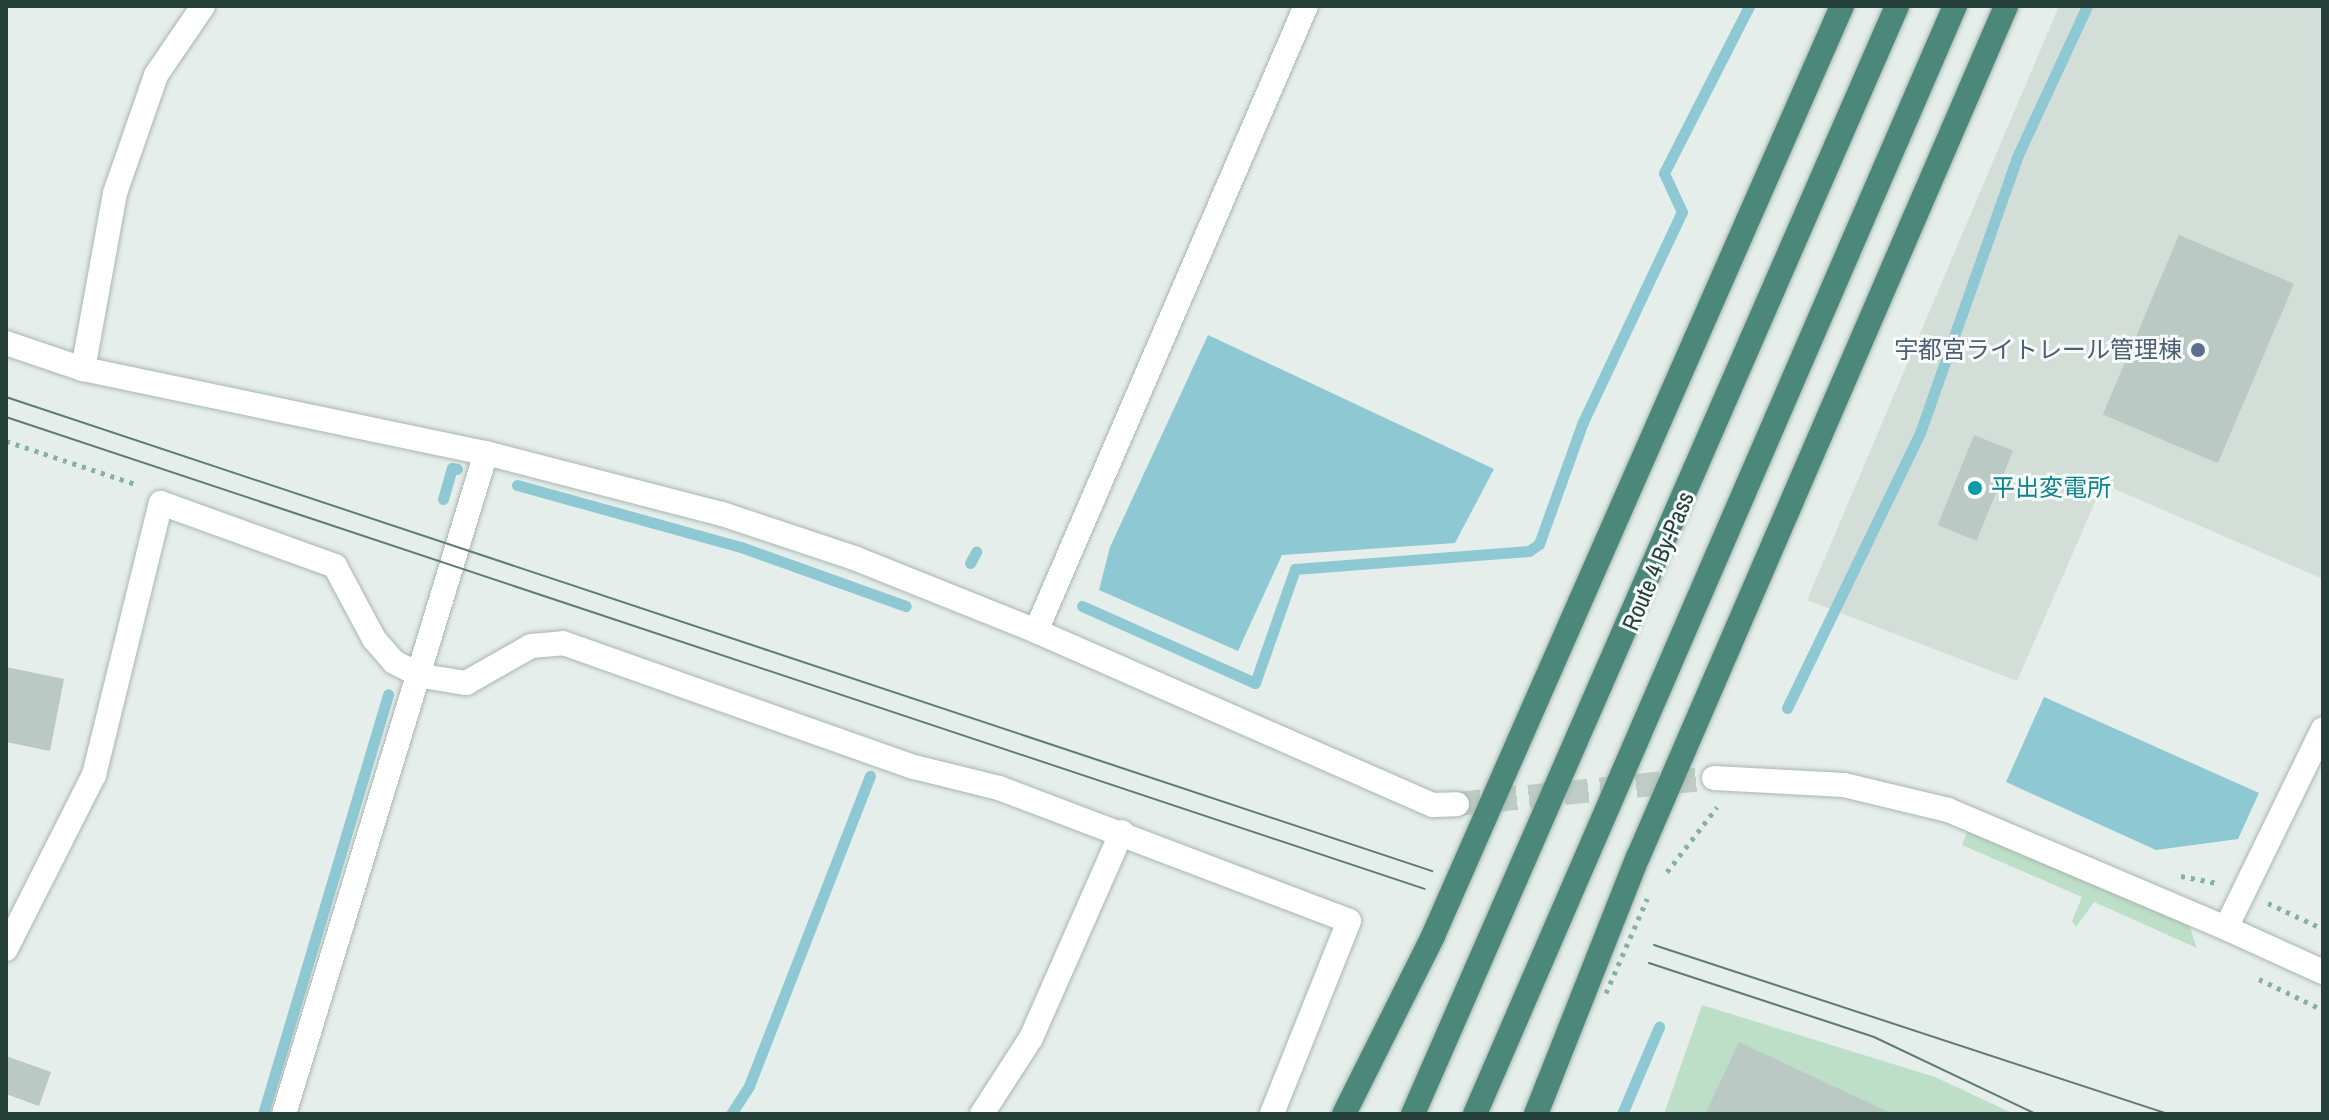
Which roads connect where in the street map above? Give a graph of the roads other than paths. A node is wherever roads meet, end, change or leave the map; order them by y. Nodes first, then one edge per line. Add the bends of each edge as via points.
1 (203, 6) edge
2 (1306, 6) edge
3 (1842, 6) edge
4 (1897, 6) edge
5 (1955, 6) edge
6 (2006, 6) edge
7 (6, 343) edge
8 (83, 369) junction
9 (486, 453) junction
10 (1036, 631) junction
11 (422, 676) junction
12 (2323, 729) edge
13 (1714, 778) tunnel mouth
14 (1457, 804) tunnel mouth
15 (1122, 832) junction
16 (2226, 928) junction
17 (6, 949) edge
18 (2323, 972) edge
19 (284, 1114) edge
20 (982, 1114) edge
21 (1272, 1114) edge
22 (1344, 1114) edge
23 (1413, 1114) edge
24 (1475, 1114) edge
25 (1536, 1114) edge

1 - 8 street via 156,75 115,193
2 - 10 street
3 - 22 highway via 1433,936
4 - 23 highway, Route 4 By-Pass
5 - 24 highway
6 - 25 highway via 1638,857
7 - 8 street
8 - 9 street
9 - 10 street via 722,514 857,559
9 - 11 street via 448,567
10 - 14 street via 1433,805
11 - 15 street via 466,683 531,646 563,643 914,767 999,788
11 - 17 street via 394,662 374,639 335,566 161,503 94,775
11 - 19 street
12 - 16 street
13 - 16 street via 1844,785 1948,810
15 - 20 street via 1031,1038
15 - 21 street via 1349,921
16 - 18 street

